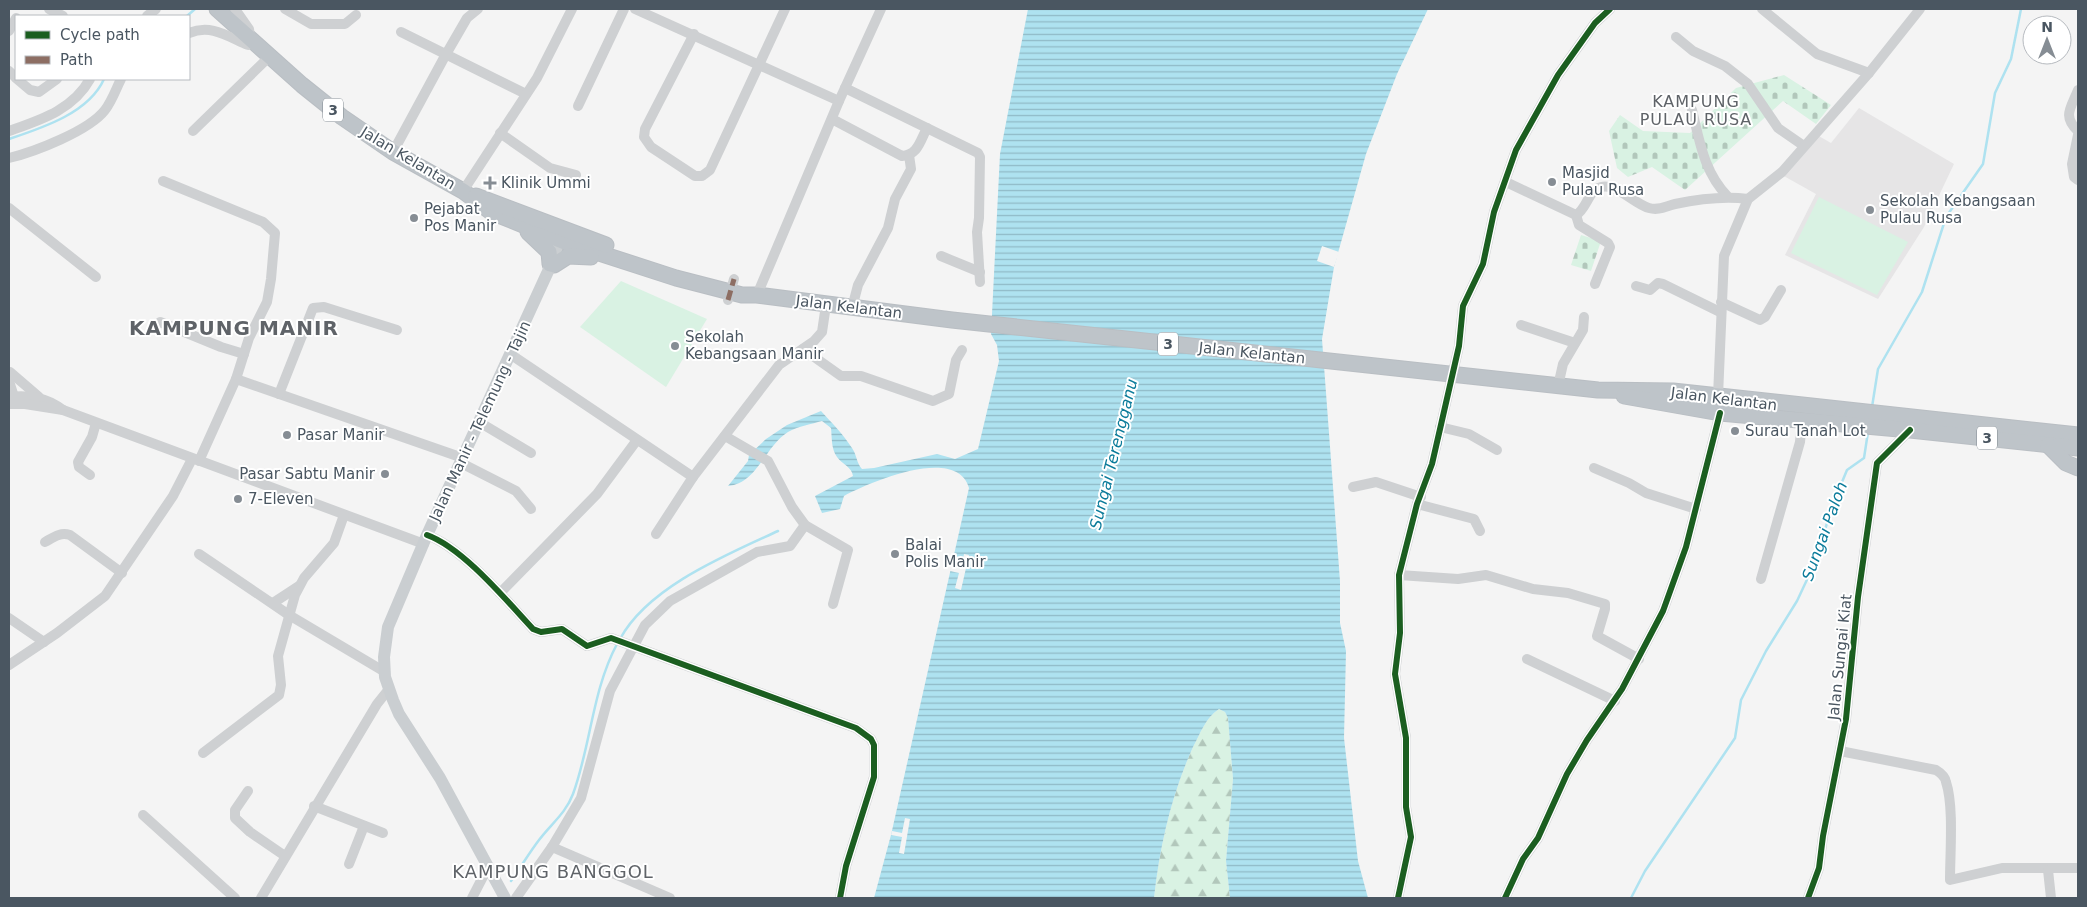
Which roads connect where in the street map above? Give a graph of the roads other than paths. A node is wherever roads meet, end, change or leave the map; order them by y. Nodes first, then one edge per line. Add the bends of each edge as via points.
1 (49, 9) edge
2 (217, 9) edge
3 (235, 9) edge
4 (285, 9) edge
5 (478, 9) edge
6 (572, 9) edge
7 (624, 9) edge
8 (635, 9) edge
9 (785, 9) edge
10 (881, 9) edge
11 (1610, 9) edge
12 (1762, 9) edge
13 (1920, 9) edge
14 (61, 15) edge
15 (356, 15) dead end
16 (15, 21) edge
17 (9, 32) edge
18 (401, 32) dead end
19 (190, 33) edge
20 (694, 34) junction
21 (1676, 37) dead end
22 (251, 41) junction
23 (269, 56) junction
24 (445, 56) junction
25 (760, 65) junction
26 (1869, 73) junction
27 (19, 80) edge
28 (56, 80) edge
29 (89, 80) edge
30 (120, 80) edge
31 (844, 88) junction
32 (2078, 90) edge
33 (526, 94) junction
34 (839, 101) junction
35 (578, 106) dead end
36 (1692, 110) dead end
37 (832, 119) junction
38 (927, 128) junction
39 (9, 131) edge
40 (193, 131) dead end
41 (2078, 131) edge
42 (500, 134) junction
43 (2078, 135) edge
44 (1804, 146) junction
45 (393, 152) junction
46 (909, 155) junction
47 (9, 158) edge
48 (576, 176) dead end
49 (2078, 180) edge
50 (163, 181) dead end
51 (1506, 182) junction
52 (463, 191) junction
53 (1728, 197) junction
54 (1748, 199) junction
55 (9, 208) edge
56 (1576, 215) junction
57 (519, 225) junction
58 (564, 236) junction
59 (941, 256) dead end
60 (551, 265) junction
61 (644, 268) junction
62 (96, 277) dead end
63 (1595, 284) dead end
64 (1636, 286) dead end
65 (731, 289) junction
66 (1781, 290) dead end
67 (758, 294) junction
68 (826, 305) junction
69 (1721, 307) junction
70 (852, 308) junction
71 (1584, 317) dead end
72 (160, 322) dead end
73 (1521, 325) dead end
74 (397, 330) dead end
75 (1574, 343) junction
76 (803, 349) junction
77 (962, 350) dead end
78 (244, 354) junction
79 (510, 354) junction
80 (1453, 374) junction
81 (9, 375) edge
82 (236, 379) junction
83 (1558, 386) junction
84 (1598, 390) junction
85 (1673, 391) junction
86 (279, 394) junction
87 (1718, 396) junction
88 (39, 398) junction
89 (16, 400) edge
90 (64, 410) junction
91 (1722, 414) junction
92 (1849, 418) junction
93 (1802, 420) junction
94 (479, 422) junction
95 (96, 423) junction
96 (1902, 425) junction
97 (1440, 427) junction
98 (2023, 429) junction
99 (2078, 435) edge
100 (725, 436) junction
101 (637, 440) junction
102 (2078, 441) edge
103 (2048, 445) junction
104 (2078, 448) edge
105 (1497, 450) dead end
106 (531, 453) dead end
107 (196, 460) junction
108 (462, 460) junction
109 (1594, 468) dead end
110 (2078, 468) edge
111 (90, 475) dead end
112 (693, 477) junction
113 (1353, 487) dead end
114 (1419, 500) junction
115 (531, 509) dead end
116 (1696, 509) junction
117 (344, 516) junction
118 (806, 525) junction
119 (1480, 530) dead end
120 (656, 534) dead end
121 (425, 539) junction
122 (45, 542) dead end
123 (199, 554) dead end
124 (122, 573) junction
125 (1399, 576) junction
126 (1761, 579) dead end
127 (299, 586) junction
128 (500, 594) junction
129 (273, 603) junction
130 (833, 604) dead end
131 (290, 615) junction
132 (9, 618) edge
133 (44, 642) junction
134 (631, 646) junction
135 (1526, 659) dead end
136 (1639, 659) junction
137 (9, 665) edge
138 (385, 672) junction
139 (389, 689) junction
140 (1615, 701) junction
141 (1840, 751) junction
142 (203, 753) dead end
143 (248, 791) dead end
144 (314, 806) junction
145 (143, 814) dead end
146 (364, 826) junction
147 (384, 833) dead end
148 (552, 847) junction
149 (285, 856) junction
150 (349, 864) dead end
151 (488, 867) junction
152 (2078, 868) edge
153 (2048, 870) junction
154 (235, 898) edge
155 (261, 898) edge
156 (472, 898) edge
157 (505, 898) edge
158 (516, 898) edge
159 (670, 898) edge
160 (840, 898) edge
161 (1398, 898) edge
162 (1505, 898) edge
163 (1808, 898) edge
164 (2051, 898) edge

1 - 14 street
2 - 22 highway, Jalan Kelantan / 3
3 - 22 street via 249,29
4 - 15 street via 311,24 345,24
5 - 24 street via 468,18
6 - 33 street
7 - 35 street
8 - 20 street
9 - 25 street
10 - 31 street
11 - 51 street via 1595,23 1553,84 1520,140
12 - 26 street via 1817,54
13 - 26 street
16 - 17 street
18 - 24 street
19 - 22 street via 206,28 248,45
20 - 25 street
20 - 25 street via 644,137 651,147 695,176 702,176 710,170
21 - 44 street via 1693,51 1725,66 1748,84 1778,128
22 - 23 highway, Jalan Kelantan / 3
23 - 40 street
23 - 45 highway, Jalan Kelantan / 3 via 342,117
24 - 33 street
24 - 45 street
25 - 34 street
26 - 44 street
27 - 28 street via 30,90 39,92
29 - 39 street via 81,94 66,106
30 - 47 street via 105,110 95,120 43,147
31 - 34 street
31 - 38 street
32 - 41 street via 2068,116
33 - 42 street
34 - 37 street
36 - 53 street via 1704,162 1717,186
37 - 46 street via 894,153
37 - 67 street
38 - 46 street via 916,151
38 - 59 street via 980,157 977,232 980,277
42 - 48 street via 550,168
42 - 52 street
43 - 49 street via 2071,169
44 - 54 street via 1782,172
45 - 52 highway, Jalan Kelantan / 3
46 - 70 street via 911,169 895,199 888,228 858,285
50 - 78 street via 263,222 275,233 269,294
51 - 56 street
51 - 80 street via 1494,212 1483,264 1463,306
52 - 57 highway, Jalan Kelantan / 3 via 491,212
52 - 58 highway, Jalan Kelantan / 3
53 - 54 street
53 - 56 street via 1660,209 1650,208 1612,188 1599,187 1593,191 1582,212
54 - 69 street via 1724,256
55 - 62 street
56 - 63 street via 1579,225 1610,247
57 - 58 highway, Jalan Kelantan / 3
57 - 60 highway via 546,248
58 - 60 main road, Jalan Manir - Telemung - Tajin
58 - 61 highway, Jalan Kelantan / 3
58 - 65 highway, Jalan Kelantan / 3 via 649,260
60 - 61 highway via 575,255
60 - 79 main road, Jalan Manir - Telemung - Tajin
61 - 65 highway, Jalan Kelantan / 3
64 - 69 street via 1650,290 1658,283 1663,284
65 - 67 highway, Jalan Kelantan / 3
66 - 69 street via 1760,320
67 - 68 highway, Jalan Kelantan / 3
68 - 70 highway, Jalan Kelantan / 3
68 - 76 street via 822,332
69 - 87 street
70 - 80 highway, Jalan Kelantan / 3
71 - 75 street via 1582,330
72 - 78 street
73 - 75 street
74 - 86 street via 324,307 313,308
75 - 83 street via 1563,364
76 - 77 street via 841,376 861,376 933,401 949,394 956,360
76 - 100 street via 779,365
78 - 82 street
79 - 94 main road, Jalan Manir - Telemung - Tajin
79 - 101 street
80 - 83 highway, Jalan Kelantan / 3
80 - 97 street
81 - 88 street
81 - 89 street
82 - 86 street
82 - 107 street
83 - 84 highway, Jalan Kelantan / 3
84 - 85 highway, Jalan Kelantan / 3
84 - 91 highway, Jalan Kelantan / 3 via 1651,403
85 - 87 highway, Jalan Kelantan / 3
85 - 91 highway via 1667,395 1669,401 1710,408
86 - 108 street
87 - 92 highway, Jalan Kelantan / 3
88 - 89 street
88 - 90 street via 50,400
89 - 90 street
90 - 95 street
91 - 93 highway, Jalan Kelantan / 3
91 - 116 street
92 - 93 highway, Jalan Kelantan / 3
92 - 96 highway, Jalan Kelantan / 3
93 - 126 street via 1800,442
94 - 106 street
94 - 108 main road, Jalan Manir - Telemung - Tajin
95 - 107 street
95 - 111 street via 78,462
96 - 98 highway, Jalan Kelantan / 3
96 - 103 highway, Jalan Kelantan / 3
96 - 141 street, Jalan Sungai Kiat via 1877,463
97 - 105 street via 1469,434
97 - 114 street via 1432,464
98 - 99 highway, Jalan Kelantan / 3
98 - 102 highway via 2040,437
100 - 112 street
100 - 118 street via 768,461 792,507
101 - 112 street
101 - 128 street via 596,494
103 - 104 highway, Jalan Kelantan / 3
103 - 110 highway via 2066,463
107 - 117 street
107 - 124 street
108 - 115 street via 516,491
108 - 121 main road, Jalan Manir - Telemung - Tajin
109 - 116 street via 1646,493
112 - 120 street
113 - 114 street via 1376,482
114 - 119 street via 1474,519
114 - 125 street
116 - 136 street via 1663,611
117 - 121 street
117 - 127 street via 328,553
118 - 130 street via 848,550
118 - 134 street via 790,546 757,552 670,601 645,625
121 - 128 street via 440,540
121 - 138 main road, Jalan Manir - Telemung - Tajin via 388,627 384,643
122 - 124 street via 64,533 70,535
123 - 129 street
124 - 133 street via 93,607
125 - 136 street via 1458,579 1486,574 1533,589 1568,593 1604,604 1606,609 1598,636
125 - 161 street via 1400,633 1395,674 1406,738 1406,807 1411,837
127 - 129 street
127 - 131 street
128 - 134 street via 533,629 541,632 562,629 587,646 611,638
129 - 131 street
131 - 138 street
131 - 142 street via 278,656 279,695
132 - 133 street
133 - 137 street
134 - 148 street via 610,691 580,798
134 - 160 street via 856,728 871,739 876,754 874,777 846,866
135 - 140 street
136 - 140 street
138 - 139 main road, Jalan Manir - Telemung - Tajin
139 - 144 street
139 - 151 main road, Jalan Manir - Telemung - Tajin via 399,714 421,746
140 - 162 street via 1567,774 1538,838 1523,859
141 - 153 street via 1936,770 1943,775 1950,814 1950,880 2002,868
141 - 163 street, Jalan Sungai Kiat via 1819,868
143 - 149 street via 235,810 235,818
144 - 146 street
144 - 149 street
145 - 154 street
146 - 147 street
146 - 150 street
148 - 158 street
148 - 159 street
149 - 155 street
151 - 156 street
151 - 157 main road, Jalan Manir - Telemung - Tajin
152 - 153 street
153 - 164 street

